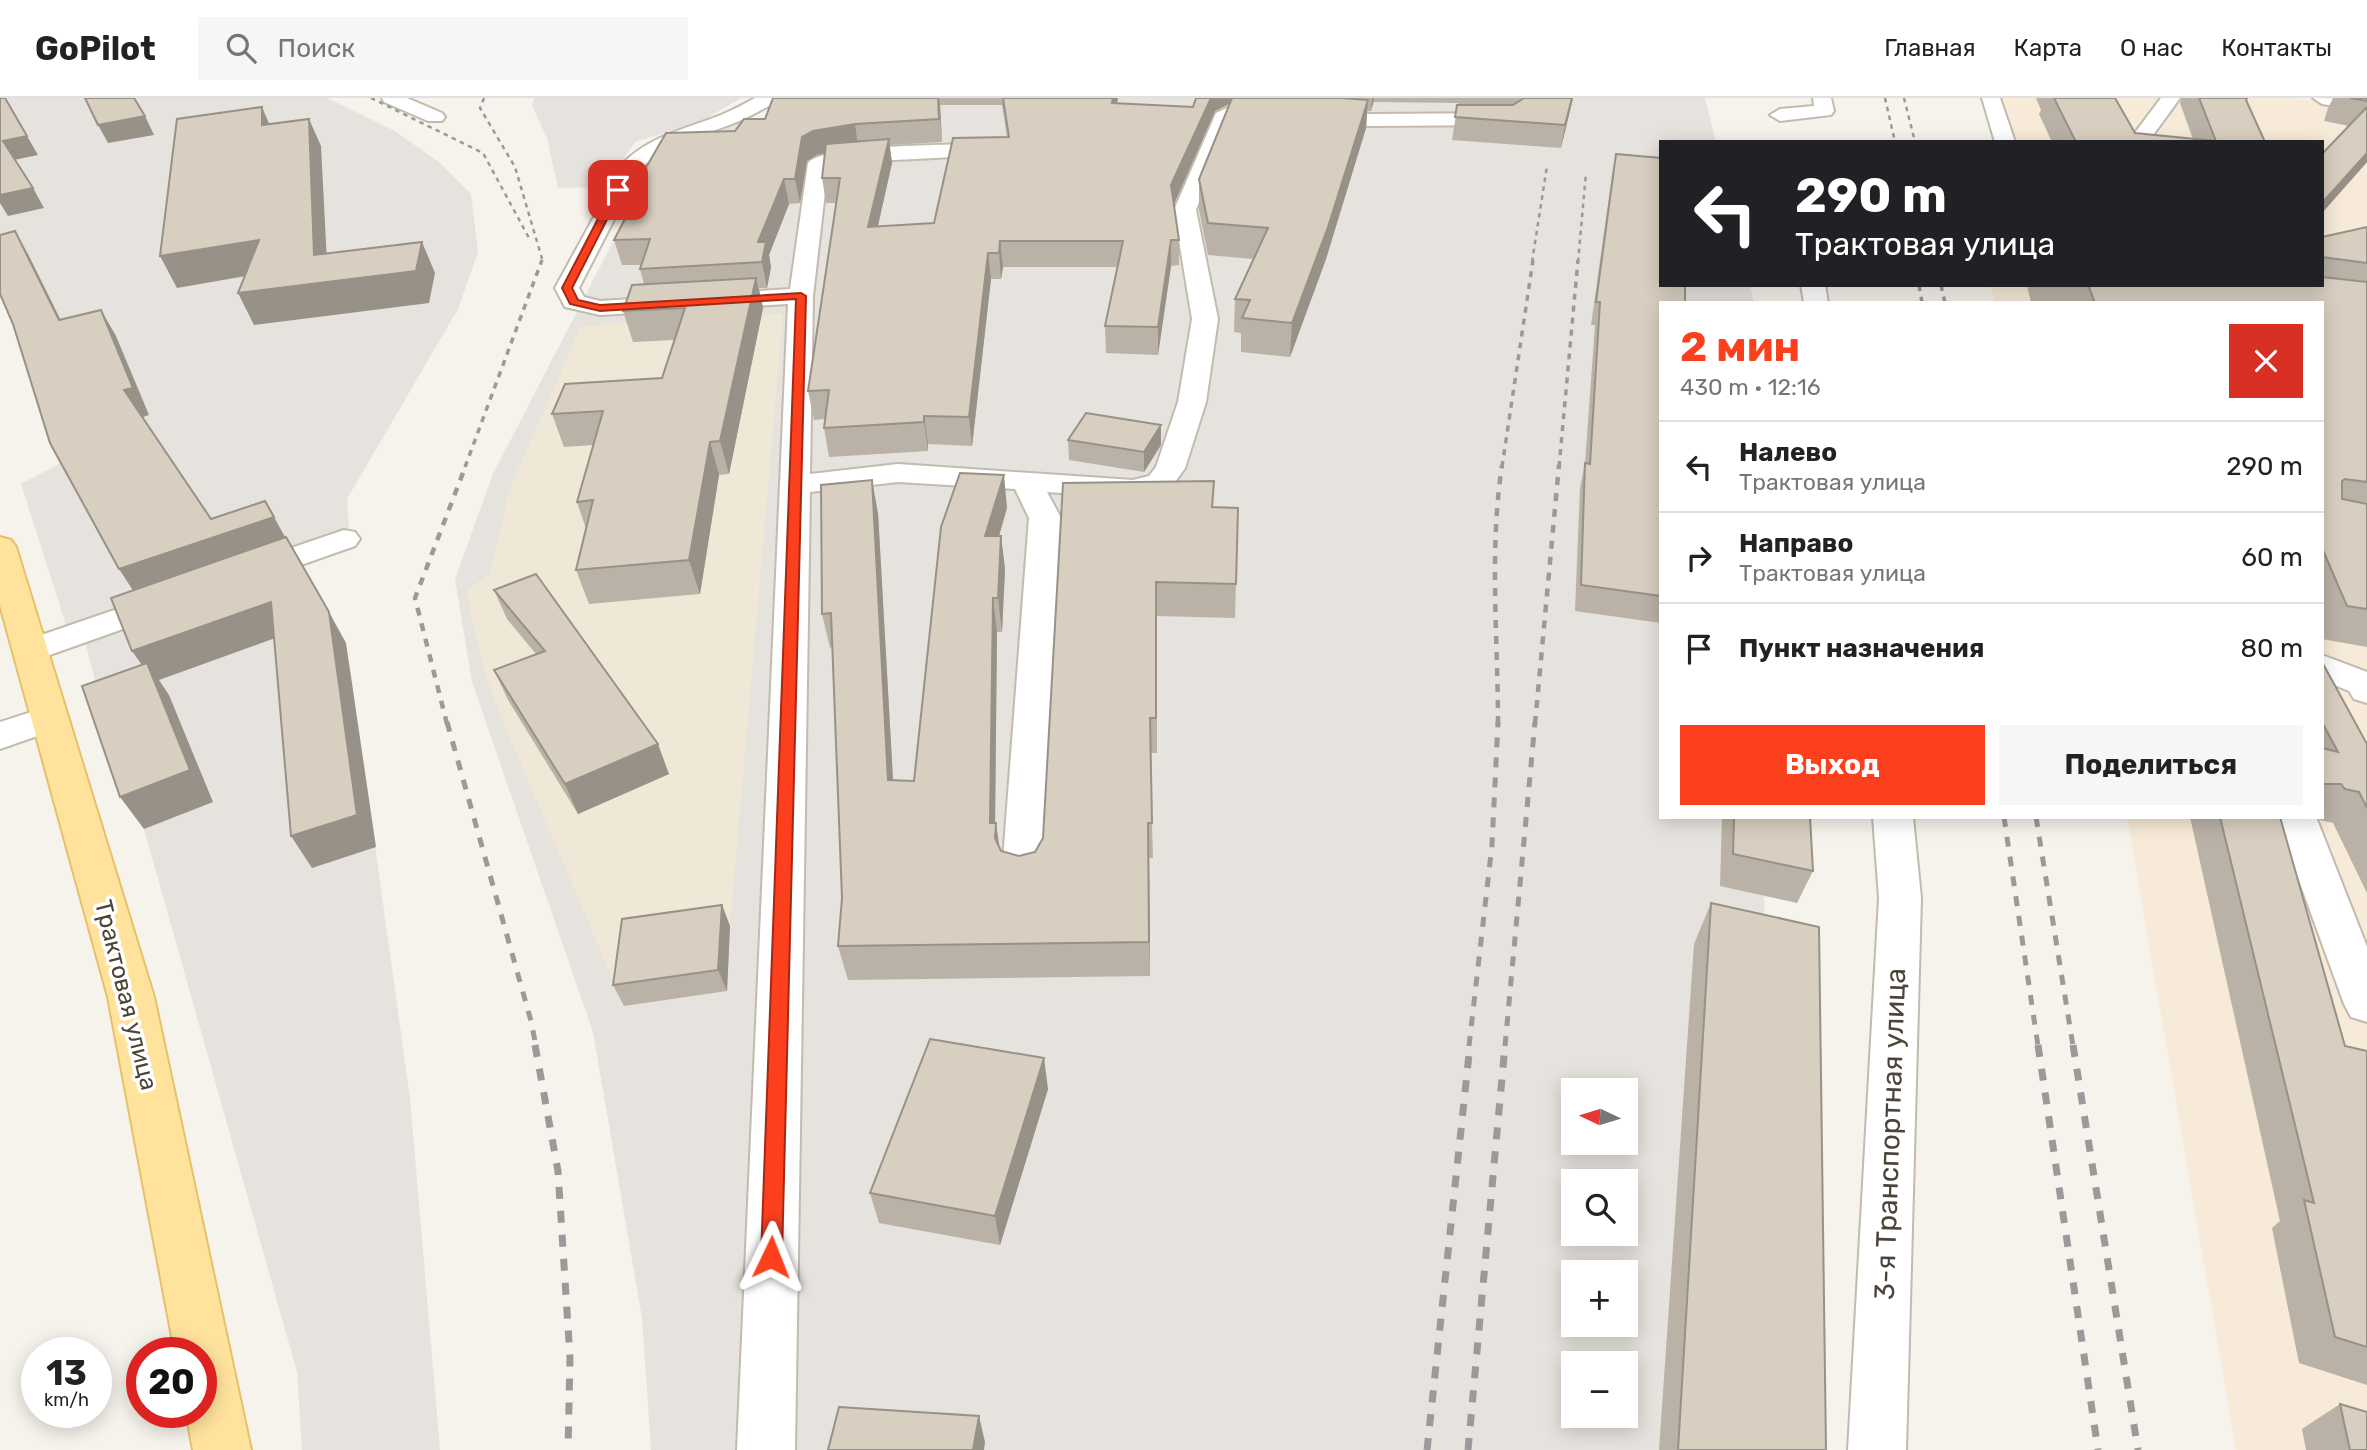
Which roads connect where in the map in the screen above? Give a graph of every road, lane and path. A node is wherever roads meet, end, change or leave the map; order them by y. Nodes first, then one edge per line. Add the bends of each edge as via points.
1 (391, 98) edge
2 (1822, 98) edge
3 (1991, 98) edge
4 (2171, 98) edge
5 (2322, 98) edge
6 (773, 99) edge
7 (2367, 105) edge
8 (1780, 114) edge
9 (435, 117) dead end
10 (1509, 119) edge
11 (2003, 140) edge
12 (2140, 140) edge
13 (974, 150) edge
14 (801, 296) junction
15 (1026, 481) junction
16 (795, 485) junction
17 (344, 539) dead end
18 (0, 547) edge
19 (30, 651) junction
20 (2324, 667) edge
21 (2367, 691) edge
22 (50, 718) junction
23 (0, 736) edge
24 (1893, 819) edge
25 (2297, 819) edge
26 (1023, 873) edge
27 (2367, 1004) edge
28 (222, 1450) edge
29 (766, 1450) edge
30 (1877, 1450) edge

1 - 9 street
2 - 8 street via 1824,111
3 - 11 street
4 - 12 street
5 - 7 street
6 - 14 street via 648,150 631,166 567,288 574,302 600,308
10 - 15 street via 1371,120 1247,112 1223,117 1185,210 1205,319 1192,402 1170,468 1159,483 1133,489
13 - 14 street via 834,158 818,163
14 - 16 street
15 - 16 street via 898,473
15 - 26 street via 1045,518
16 - 29 street
17 - 19 street
18 - 19 main road, Трактовая улица
19 - 22 main road, Трактовая улица
20 - 21 street via 2364,684
22 - 23 street
22 - 28 main road, Трактовая улица via 131,997
24 - 30 street, 3-я Транспортная улица via 1900,898
25 - 27 street

